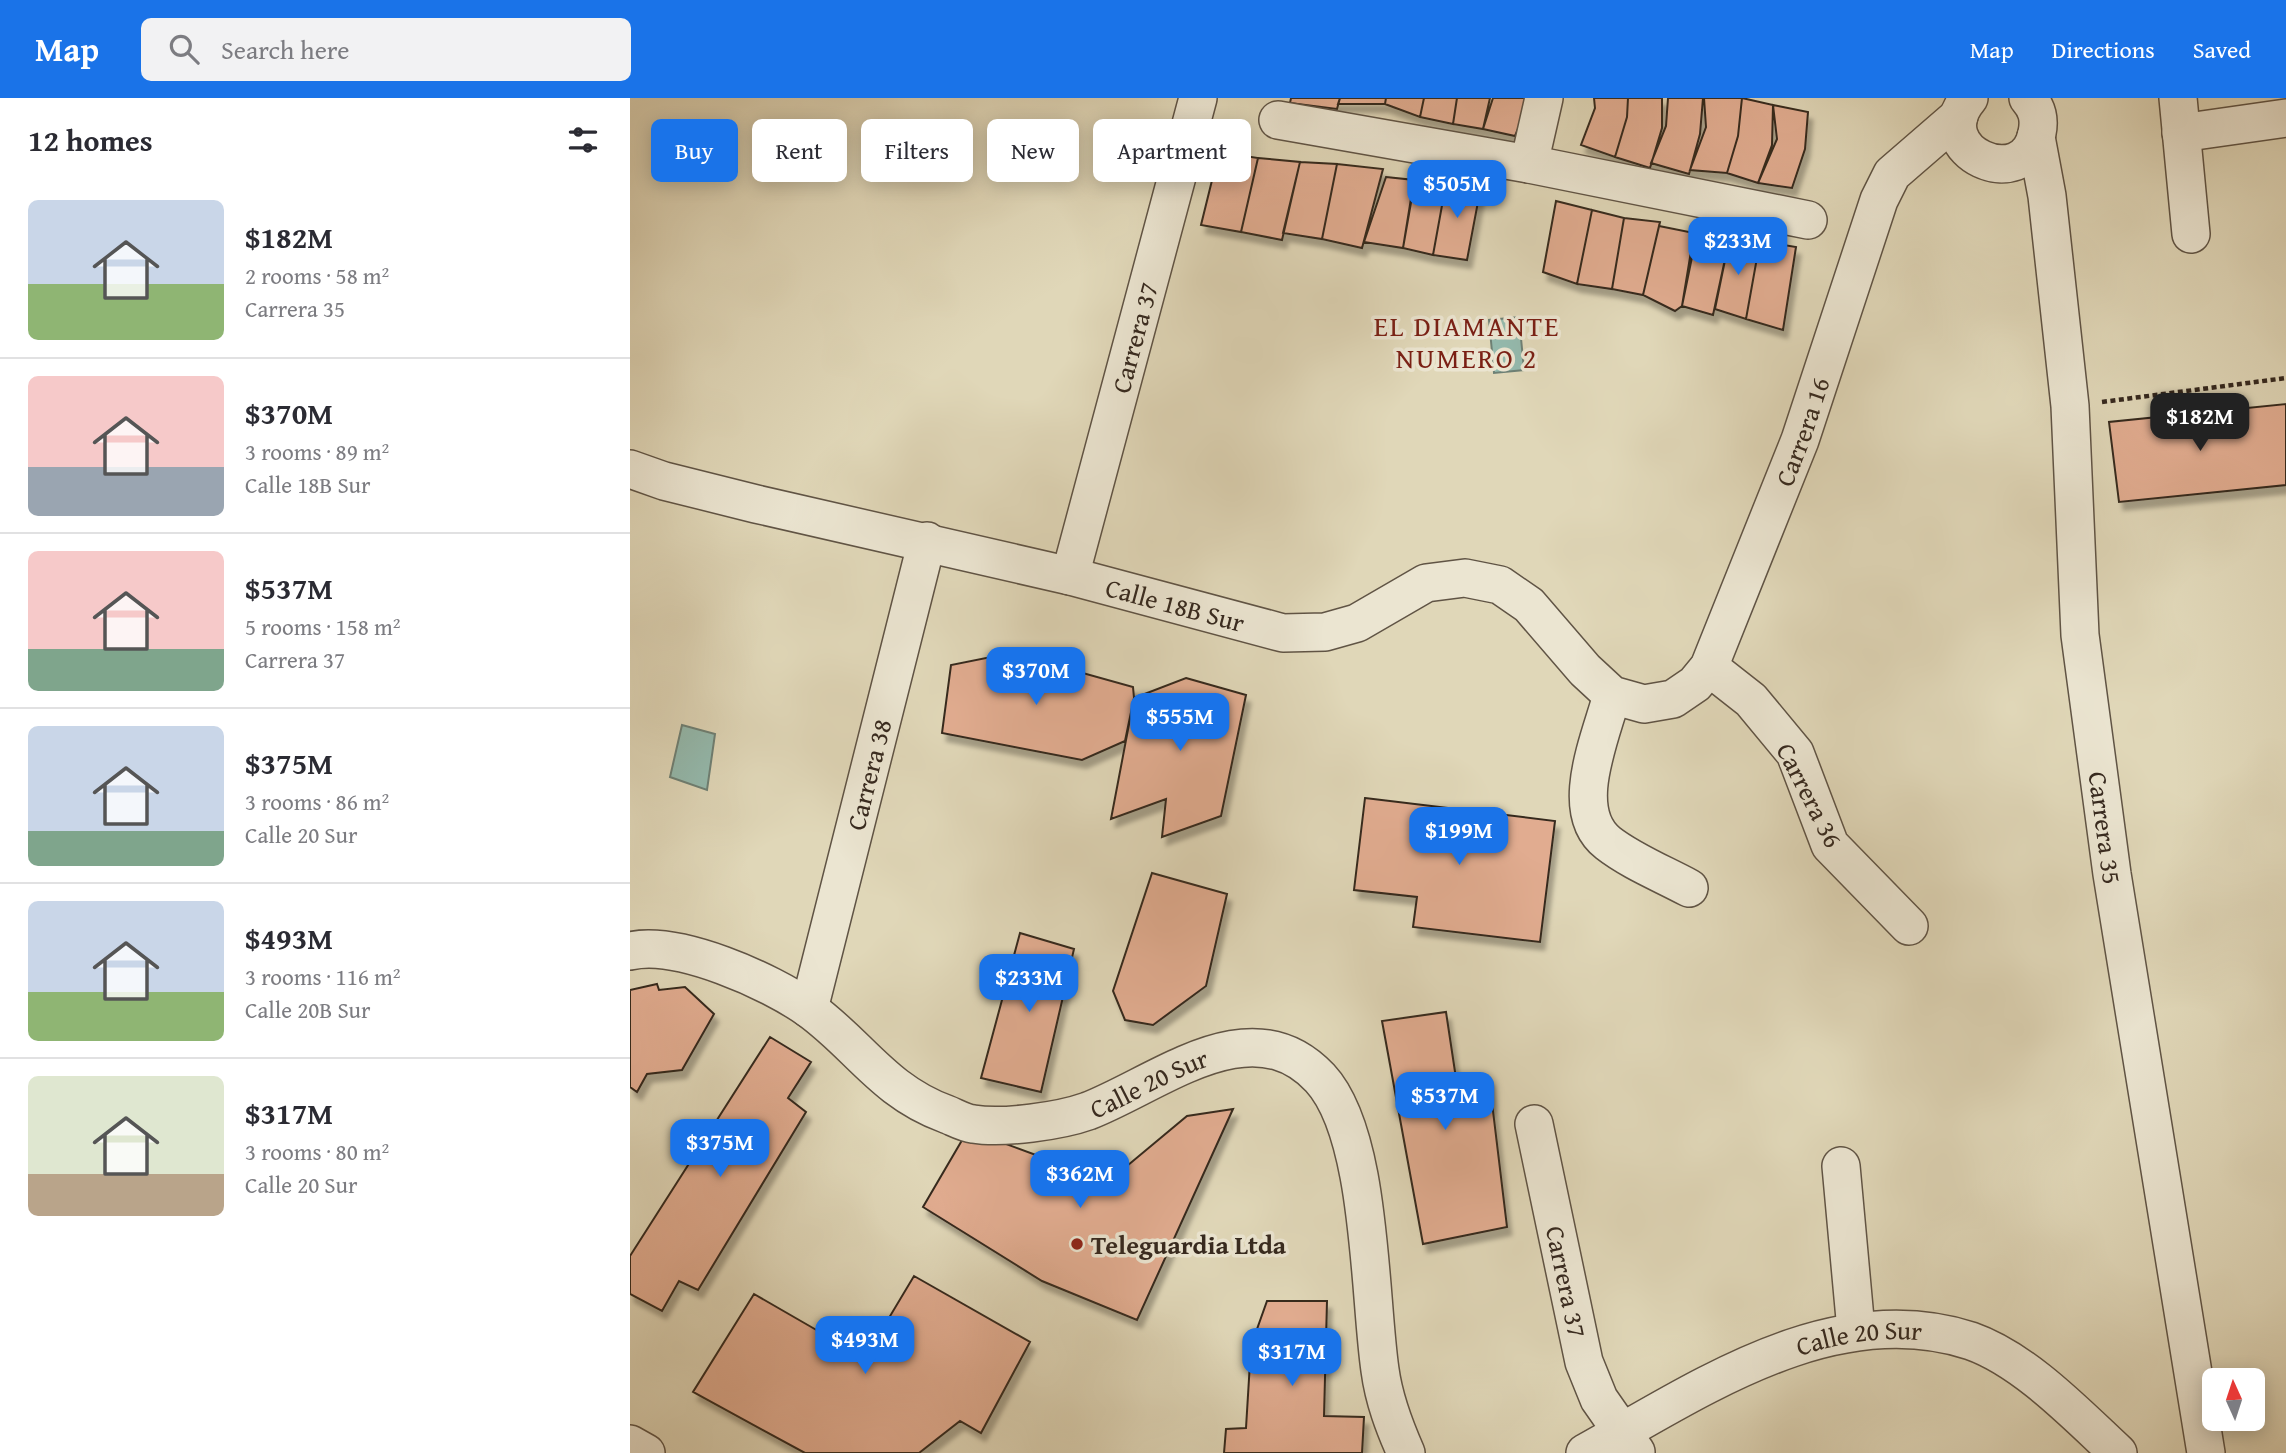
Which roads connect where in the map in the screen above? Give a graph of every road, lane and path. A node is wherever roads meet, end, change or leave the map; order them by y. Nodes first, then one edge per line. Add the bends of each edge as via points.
1 (1198, 98) edge
2 (1544, 98) edge
3 (2029, 99) edge
4 (1964, 107) edge
5 (2180, 115) edge
6 (2286, 118) edge
7 (1278, 120) dead end
8 (2036, 137) junction
9 (1969, 152) junction
10 (1912, 154) junction
11 (2007, 163) junction
12 (1529, 164) junction
13 (2047, 197) junction
14 (1808, 220) dead end
15 (2191, 234) dead end
16 (2286, 378) edge
17 (2070, 406) junction
18 (630, 469) edge
19 (927, 541) junction
20 (1070, 576) junction
21 (1709, 667) junction
22 (1612, 695) junction
23 (1674, 699) joint
24 (1689, 888) dead end
25 (1909, 926) dead end
26 (630, 950) edge
27 (809, 1009) junction
28 (1534, 1124) dead end
29 (1841, 1166) dead end
30 (1856, 1330) junction
31 (1629, 1443) edge
32 (630, 1444) edge
33 (646, 1453) edge
34 (1406, 1453) edge
35 (1585, 1453) edge
36 (2118, 1453) edge
37 (2206, 1453) edge

1 - 20 street, Carrera 37
2 - 12 street
3 - 8 street, Carrera 35 via 2037,111
4 - 9 street via 1958,128
4 - 10 street, Carrera 16
5 - 6 street
5 - 15 street
7 - 12 street
8 - 11 street via 2030,149
8 - 13 street, Carrera 35
9 - 10 street
9 - 11 street via 1980,160
10 - 21 street, Carrera 16 via 1892,174 1879,200 1800,440
11 - 13 street
12 - 14 street
13 - 17 street, Carrera 35
16 - 17 path
17 - 37 street, Carrera 35 via 2080,635 2112,874
18 - 19 street, Calle 18B Sur via 755,504
19 - 20 street, Calle 18B Sur
19 - 27 street, Carrera 38
20 - 22 street, Calle 18B Sur via 1283,633 1325,632 1357,623 1426,583 1465,578 1500,584 1530,606
21 - 23 street, Carrera 16
21 - 25 street, Carrera 36 via 1751,700 1795,752 1830,845
22 - 23 street, Calle 18B Sur via 1644,704
22 - 24 street via 1586,809 1594,828 1608,843
26 - 27 street, Calle 20 Sur via 694,955 757,979
27 - 34 street, Calle 20 Sur via 868,1065 920,1104 973,1124 1031,1122 1086,1112 1212,1052 1257,1046 1300,1059 1323,1080 1344,1118 1360,1184 1380,1373 1391,1419
28 - 31 street, Carrera 37 via 1584,1362 1599,1399
29 - 30 street
30 - 31 street, Calle 20 Sur via 1759,1361
30 - 36 street, Calle 20 Sur via 1916,1330 1972,1342 2008,1361 2060,1399
31 - 35 street, Calle 20 Sur
32 - 33 street

